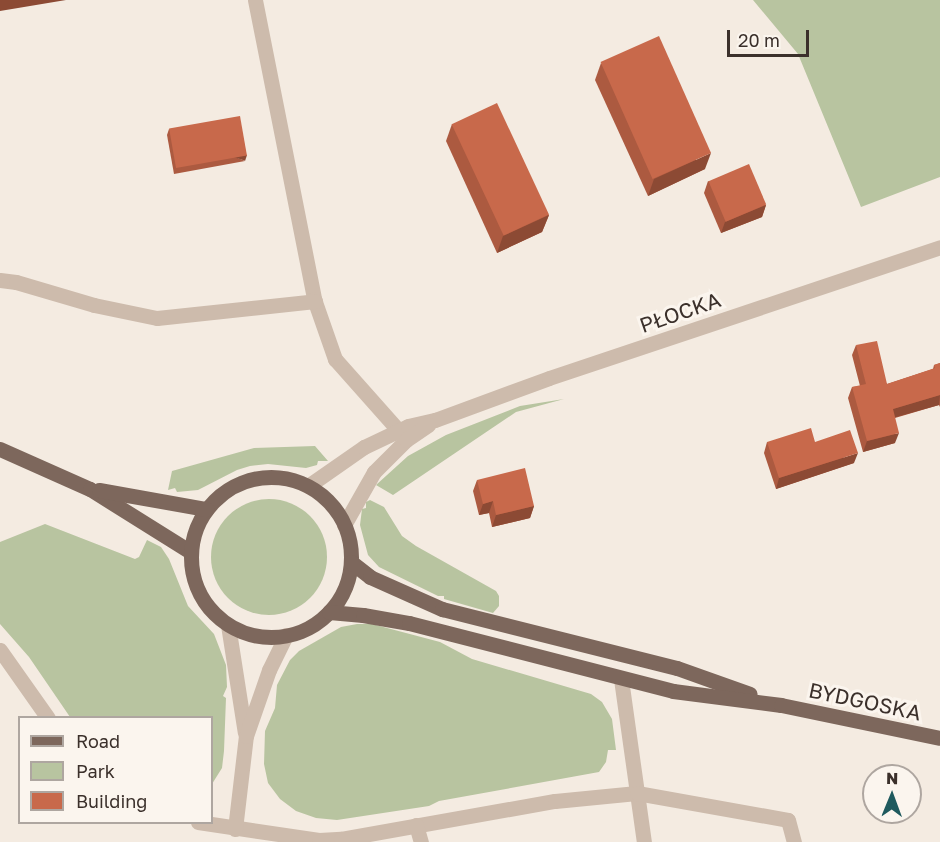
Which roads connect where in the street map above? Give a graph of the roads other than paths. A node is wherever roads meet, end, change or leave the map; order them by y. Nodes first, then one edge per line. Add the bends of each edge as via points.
1 (255, 0) edge
2 (940, 247) edge
3 (0, 280) edge
4 (315, 302) junction
5 (435, 420) junction
6 (398, 430) junction
7 (0, 449) edge
8 (308, 486) junction
9 (90, 489) junction
10 (206, 509) junction
11 (344, 525) junction
12 (191, 552) junction
13 (351, 562) junction
14 (329, 612) junction
15 (228, 625) junction
16 (286, 635) junction
17 (0, 650) edge
18 (621, 679) junction
19 (781, 705) junction
20 (47, 716) edge
21 (246, 736) junction
22 (940, 738) edge
23 (637, 793) junction
24 (209, 824) edge
25 (416, 825) junction
26 (235, 829) junction
27 (421, 842) edge
28 (644, 842) edge
29 (794, 842) edge

1 - 4 street
2 - 5 street, PŁOCKA
3 - 4 street via 157,318
4 - 6 street via 335,359
5 - 6 street, PŁOCKA
5 - 11 street, PŁOCKA via 406,440 374,472
6 - 8 street, PŁOCKA via 364,447
7 - 9 main road
8 - 10 main road via 281,477 253,478 227,490
8 - 11 main road via 333,506
9 - 10 main road
9 - 12 main road
10 - 12 main road via 194,534
11 - 13 main road
12 - 15 main road via 193,576 202,598
13 - 14 main road via 342,594
13 - 19 main road via 370,578 442,609 676,668
14 - 16 main road via 309,627
14 - 18 main road via 409,623
15 - 16 main road via 250,634
15 - 21 street
16 - 21 street
17 - 20 street
18 - 19 main road via 673,691
18 - 23 street
19 - 22 main road, BYDGOSKA
21 - 26 street
23 - 25 street via 555,801
23 - 28 street
23 - 29 street via 788,820
24 - 26 street
25 - 26 street via 319,840
25 - 27 street

